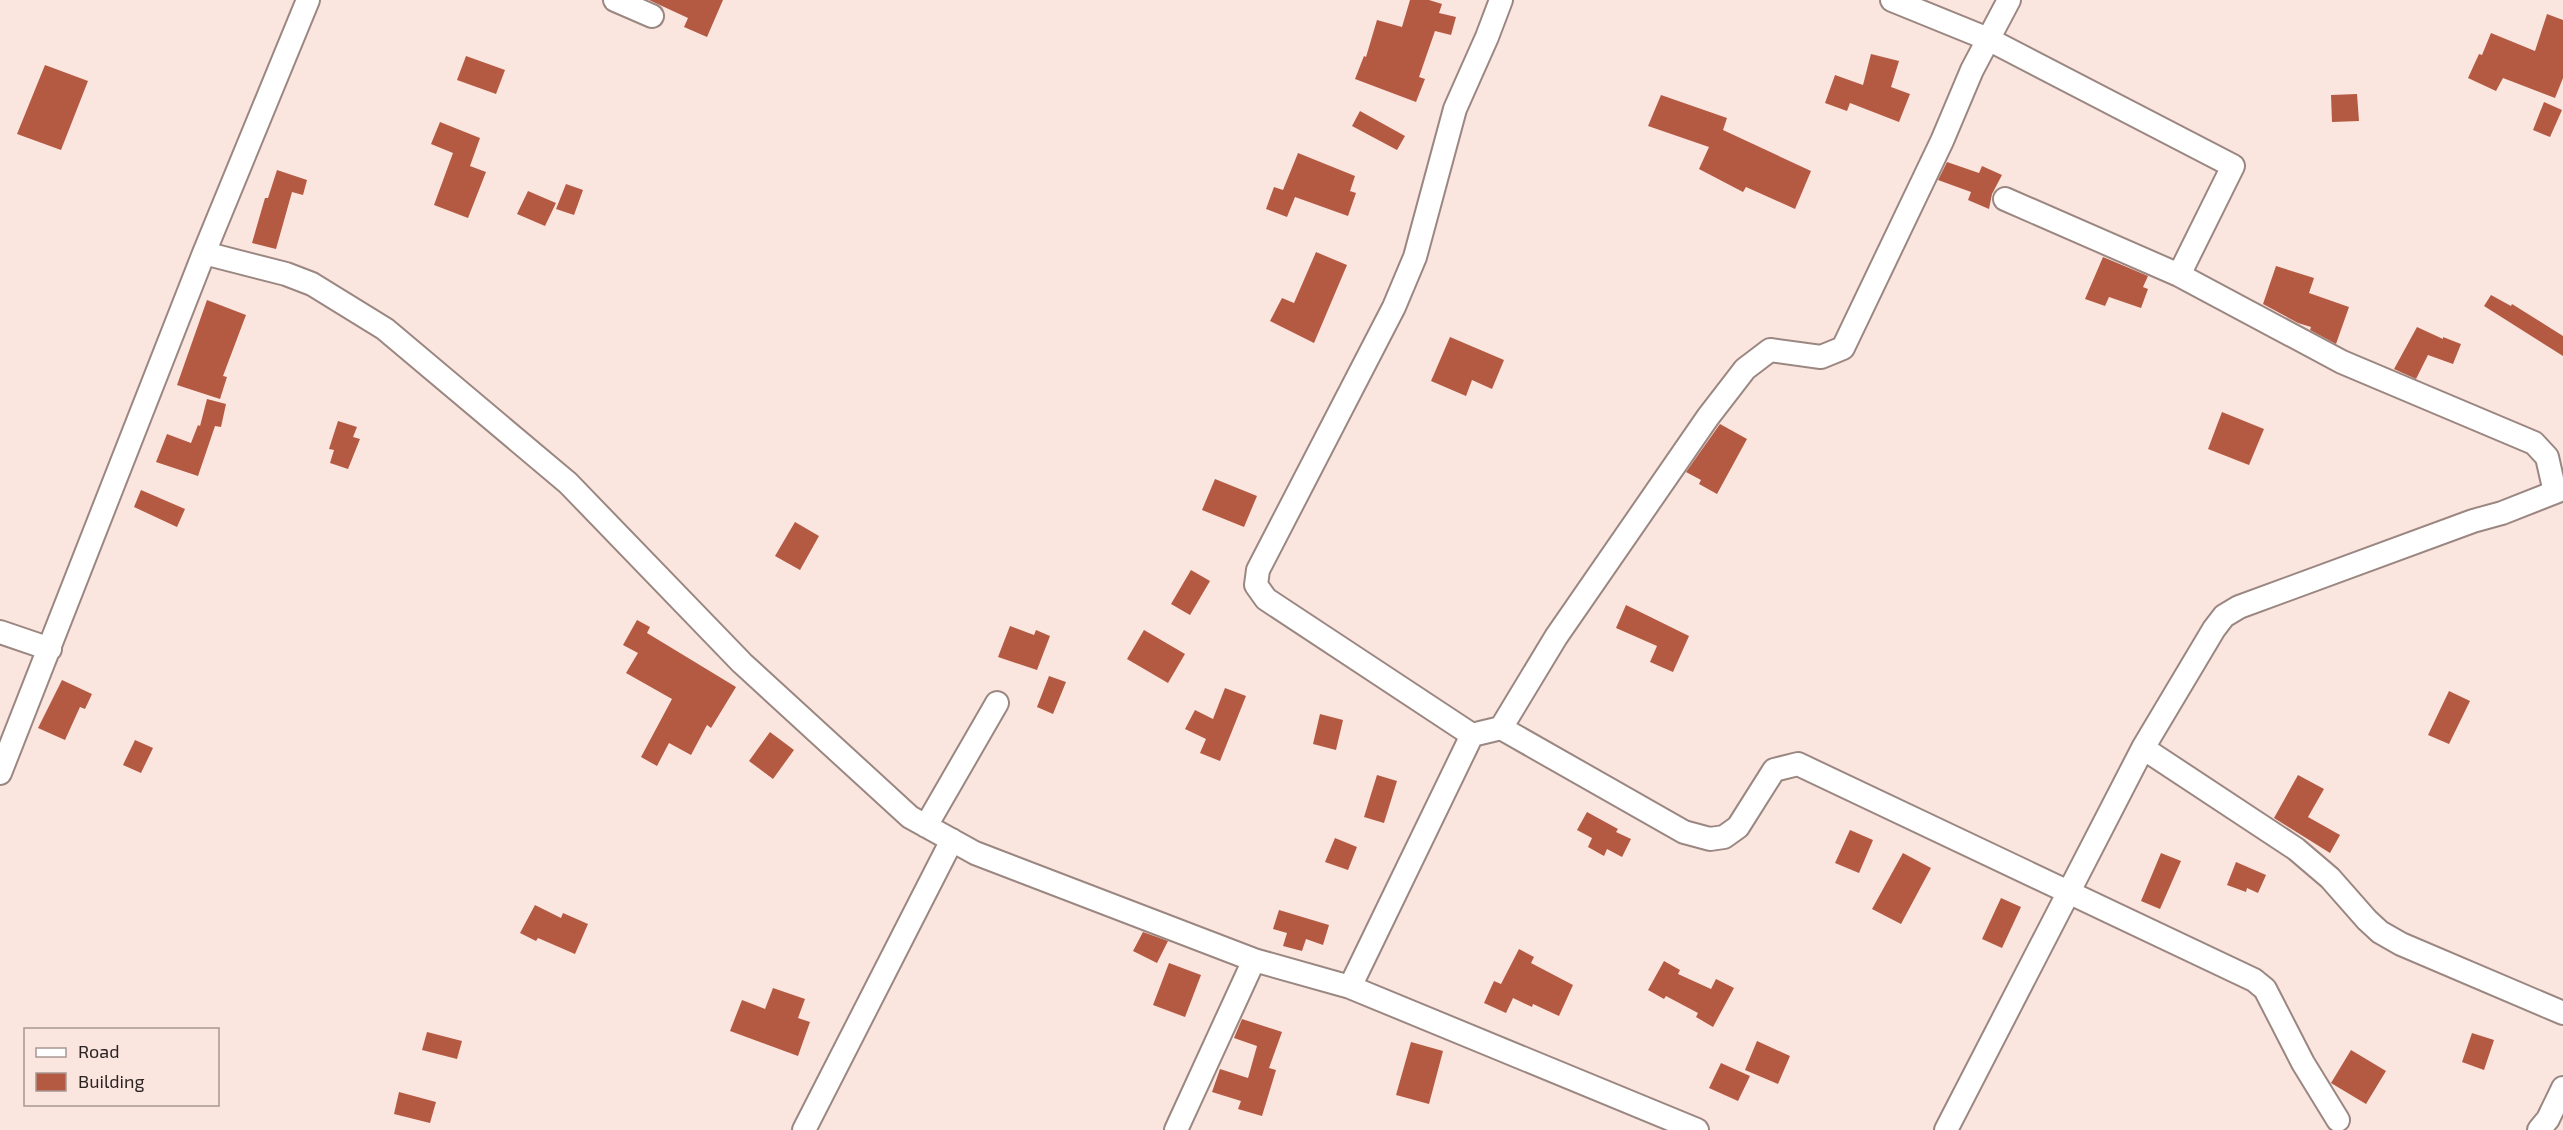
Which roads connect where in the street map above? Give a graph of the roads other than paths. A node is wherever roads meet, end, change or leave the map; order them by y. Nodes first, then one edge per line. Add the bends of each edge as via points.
1 (308, 0) edge
2 (615, 0) edge
3 (1501, 0) edge
4 (1892, 0) edge
5 (2009, 0) edge
6 (652, 16) dead end
7 (1988, 39) junction
8 (2005, 199) dead end
9 (204, 253) junction
10 (2179, 275) junction
11 (2559, 490) edge
12 (0, 632) edge
13 (50, 649) junction
14 (997, 703) dead end
15 (1501, 728) junction
16 (1472, 735) junction
17 (2143, 748) junction
18 (0, 773) edge
19 (926, 826) junction
20 (952, 840) junction
21 (2069, 891) junction
22 (1254, 960) junction
23 (1350, 987) junction
24 (2563, 1013) edge
25 (2563, 1088) edge
26 (2338, 1127) edge
27 (804, 1130) edge
28 (1176, 1130) edge
29 (1697, 1130) edge
30 (1946, 1130) edge
31 (2539, 1130) edge

1 - 9 street
2 - 6 street
3 - 16 street via 1455,109 1415,257 1394,307 1258,570 1256,585 1266,599
4 - 7 street
5 - 7 street
7 - 10 street via 2233,166
7 - 15 street via 1843,348 1821,357 1770,351 1745,369 1556,637
8 - 10 street
9 - 13 street
9 - 19 street via 312,284 385,329 568,483 742,663 900,808
10 - 11 street via 2342,362 2534,443 2547,457
11 - 17 street via 2239,607 2224,616
12 - 13 street
13 - 18 street
14 - 19 street
15 - 16 street
15 - 21 street via 1684,832 1710,840 1724,837 1738,827 1774,770 1798,764
16 - 23 street
17 - 21 street
17 - 24 street via 2296,849 2330,878 2380,932
19 - 20 street
20 - 22 street via 975,853
20 - 27 street
21 - 26 street via 2265,988
21 - 30 street
22 - 23 street
22 - 28 street
23 - 29 street
25 - 31 street

